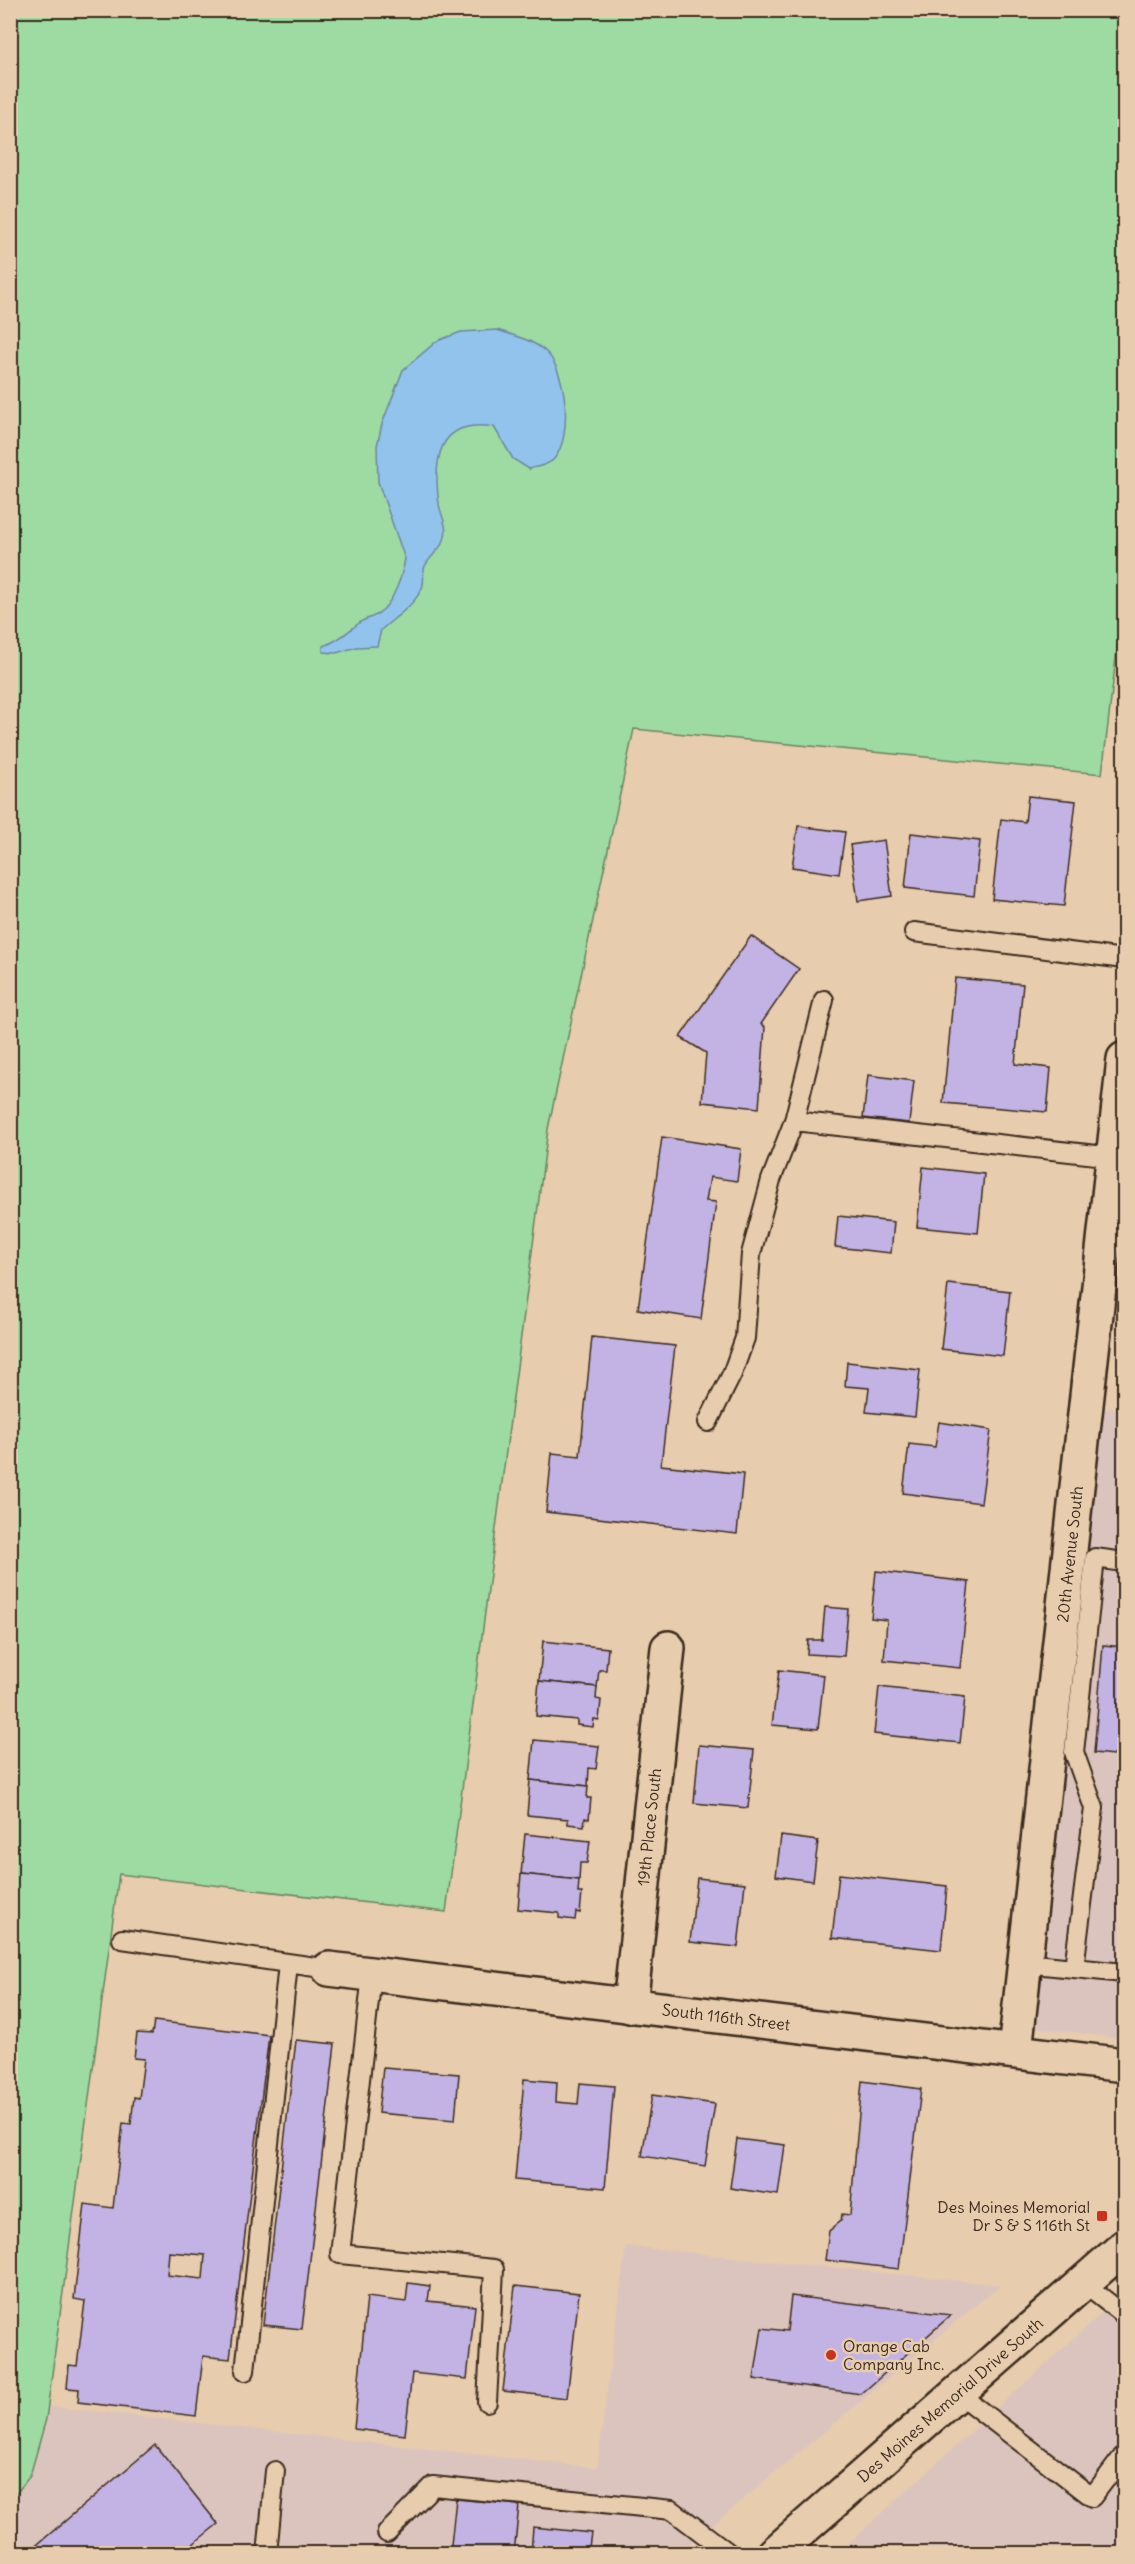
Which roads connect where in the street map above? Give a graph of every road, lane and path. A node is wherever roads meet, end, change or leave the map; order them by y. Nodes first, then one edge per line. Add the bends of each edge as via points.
1 (914, 932) dead end
2 (1125, 959) edge
3 (824, 1000) dead end
4 (1125, 1059) edge
5 (1123, 1093) edge
6 (794, 1121) junction
7 (1113, 1157) junction
8 (708, 1422) dead end
9 (1125, 1562) edge
10 (668, 1648) dead end
11 (123, 1939) dead end
12 (1024, 1963) junction
13 (288, 1964) junction
14 (1074, 1968) junction
15 (329, 1970) joint
16 (1125, 1973) edge
17 (372, 1975) junction
18 (630, 2006) junction
19 (1015, 2051) junction
20 (1125, 2065) edge
21 (1125, 2247) edge
22 (1083, 2283) junction
23 (1125, 2315) edge
24 (245, 2371) dead end
25 (956, 2392) junction
26 (487, 2402) dead end
27 (1125, 2455) edge
28 (275, 2471) dead end
29 (387, 2533) dead end
30 (267, 2553) edge
31 (730, 2553) edge
32 (774, 2553) edge

1 - 2 lane
3 - 6 lane
4 - 5 street, 20th Avenue South
5 - 7 street, 20th Avenue South
6 - 7 lane
6 - 8 lane via 771,1180 751,1254 745,1338
7 - 12 street, 20th Avenue South
9 - 14 lane via 1095,1558 1074,1752 1094,1808
10 - 18 street, 19th Place South
11 - 13 lane
12 - 14 lane
12 - 19 street, 20th Avenue South
13 - 15 lane
13 - 24 lane
14 - 16 lane
15 - 17 street, South 116th Street
17 - 18 street, South 116th Street
17 - 26 lane via 340,2254 495,2269
18 - 19 street, South 116th Street
19 - 20 street, South 116th Street
21 - 22 street, Des Moines Memorial Drive South
22 - 23 lane
22 - 25 street, Des Moines Memorial Drive South
25 - 27 lane via 1092,2497
25 - 32 street, Des Moines Memorial Drive South
28 - 30 lane
29 - 31 lane via 433,2486 672,2510

